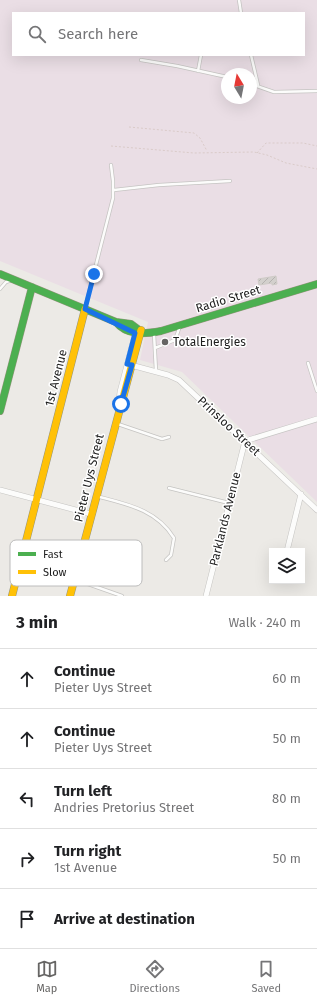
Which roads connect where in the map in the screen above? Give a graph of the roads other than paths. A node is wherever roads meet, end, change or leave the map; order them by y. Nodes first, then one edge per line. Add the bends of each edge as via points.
1 (239, 0) edge
2 (241, 12) edge
3 (201, 56) edge
4 (251, 56) edge
5 (141, 60) dead end
6 (198, 71) junction
7 (221, 76) edge
8 (258, 85) joint
9 (317, 91) edge
10 (111, 165) dead end
11 (230, 181) dead end
12 (114, 190) junction
13 (0, 270) edge
14 (7, 277) edge
15 (317, 284) edge
16 (32, 287) junction
17 (0, 289) edge
18 (85, 309) junction
19 (180, 326) junction
20 (139, 331) junction
21 (154, 332) junction
22 (155, 348) junction
23 (308, 363) dead end
24 (130, 364) junction
25 (156, 371) junction
26 (317, 391) edge
27 (0, 411) edge
28 (317, 419) edge
29 (115, 423) junction
30 (169, 436) dead end
31 (245, 441) junction
32 (169, 488) dead end
33 (0, 490) edge
34 (301, 494) junction
35 (96, 496) junction
36 (36, 499) junction
37 (229, 503) junction
38 (317, 510) edge
39 (91, 514) junction
40 (26, 540) edge
41 (84, 540) edge
42 (288, 548) edge
43 (166, 560) dead end
44 (14, 586) edge
45 (73, 586) edge
46 (94, 586) edge
47 (12, 596) edge
48 (70, 596) edge
49 (122, 596) edge
50 (206, 596) edge

1 - 2 lane
3 - 6 lane
4 - 8 lane
5 - 6 lane
6 - 7 lane
8 - 9 lane via 274,92
10 - 12 lane, 1st Avenue
11 - 12 lane
12 - 18 lane, 1st Avenue
13 - 14 street
14 - 16 street
14 - 17 lane
15 - 19 street, Radio Street
16 - 18 street
16 - 27 street
18 - 20 street
18 - 36 street, 1st Avenue
19 - 21 street, Radio Street
19 - 22 lane via 175,340
20 - 21 street, Radio Street
20 - 24 street, Pieter Uys Street
21 - 22 lane
22 - 25 lane
23 - 26 lane
24 - 25 street, Prinsloo Street
24 - 29 street, Pieter Uys Street via 123,400
25 - 31 street, Prinsloo Street via 174,377 185,385
28 - 31 street
29 - 30 lane via 162,439
29 - 35 street, Pieter Uys Street
31 - 34 street, Prinsloo Street
31 - 37 street, Parklands Avenue
32 - 37 lane
33 - 36 street
34 - 38 street, Prinsloo Street
34 - 42 street
35 - 39 street, Pieter Uys Street
35 - 43 lane via 150,513 174,538 171,555
36 - 39 street
36 - 40 street, 1st Avenue
37 - 50 street, Parklands Avenue
39 - 41 street, Pieter Uys Street
44 - 47 street, 1st Avenue
45 - 48 street, Pieter Uys Street
46 - 49 lane

